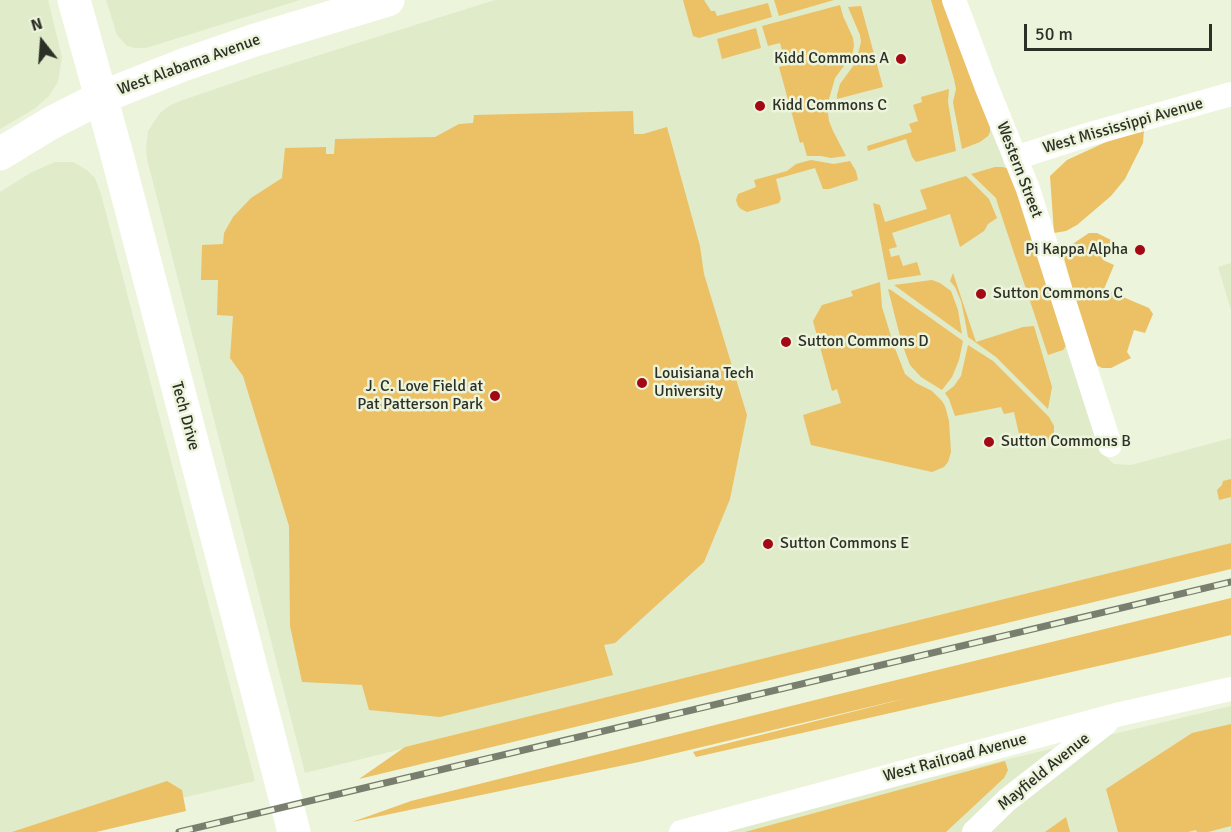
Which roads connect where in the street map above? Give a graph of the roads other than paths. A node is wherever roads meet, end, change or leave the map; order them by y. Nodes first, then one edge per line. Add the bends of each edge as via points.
1 (74, 0) edge
2 (388, 0) edge
3 (954, 0) edge
4 (1231, 94) edge
5 (102, 97) junction
6 (0, 154) edge
7 (1016, 158) junction
8 (1110, 445) dead end
9 (1231, 688) edge
10 (1116, 715) junction
11 (294, 832) edge
12 (681, 832) edge
13 (974, 832) edge

1 - 5 main road, Tech Drive
2 - 5 main road, West Alabama Avenue via 255,40
3 - 7 street, Western Street
4 - 7 street, West Mississippi Avenue
5 - 6 main road, West Alabama Avenue
5 - 11 main road, Tech Drive
7 - 8 street, Western Street
9 - 10 street, West Railroad Avenue
10 - 12 street, West Railroad Avenue
10 - 13 street, Mayfield Avenue via 1007,800

